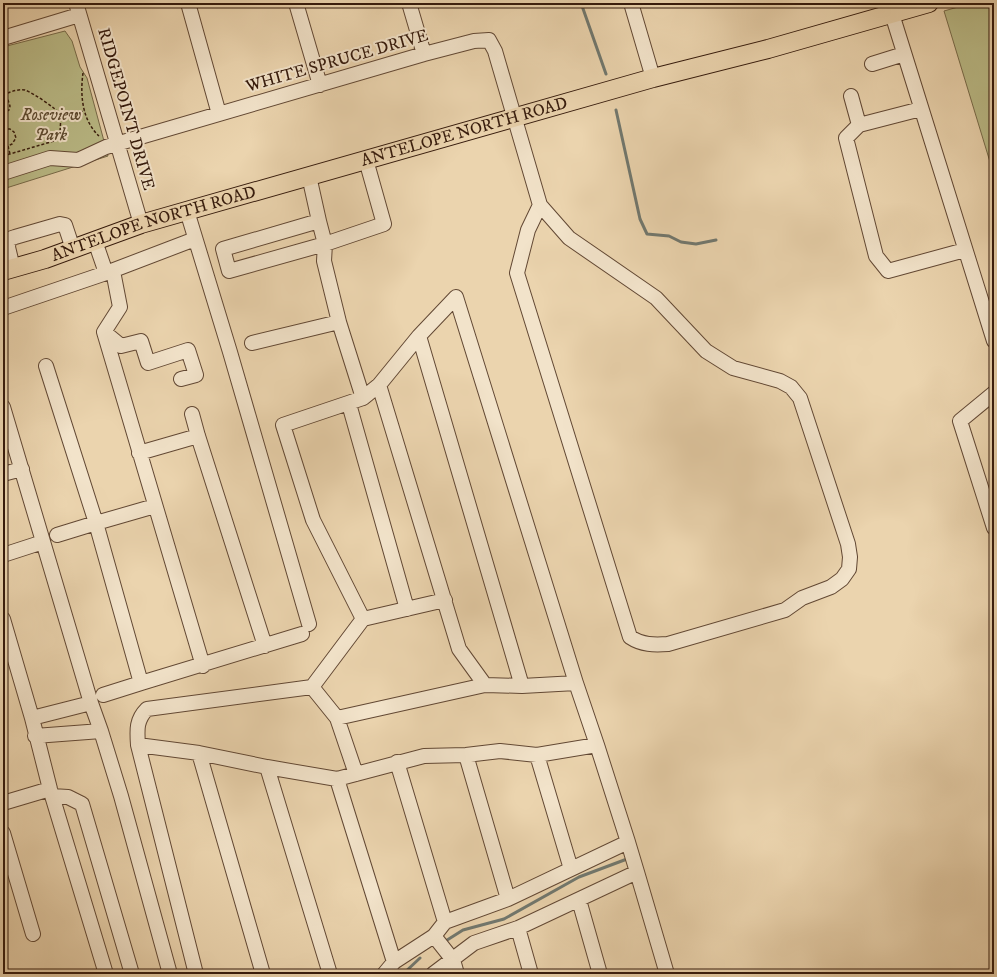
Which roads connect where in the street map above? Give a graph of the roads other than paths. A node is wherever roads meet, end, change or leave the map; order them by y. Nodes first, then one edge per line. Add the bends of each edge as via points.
1 (188, 3) edge
2 (296, 3) edge
3 (409, 3) edge
4 (631, 3) edge
5 (929, 3) edge
6 (78, 9) edge
7 (892, 14) junction
8 (3, 38) edge
9 (424, 54) junction
10 (904, 54) junction
11 (872, 64) dead end
12 (653, 78) junction
13 (320, 85) junction
14 (851, 96) dead end
15 (921, 109) junction
16 (219, 114) junction
17 (514, 118) junction
18 (859, 125) junction
19 (118, 145) junction
20 (366, 160) junction
21 (3, 173) edge
22 (309, 176) junction
23 (540, 205) junction
24 (187, 211) junction
25 (319, 221) junction
26 (141, 224) junction
27 (195, 239) junction
28 (95, 241) junction
29 (325, 244) junction
30 (73, 249) junction
31 (965, 250) junction
32 (8, 269) edge
33 (110, 272) junction
34 (3, 308) edge
35 (339, 322) junction
36 (104, 332) junction
37 (419, 336) junction
38 (994, 341) edge
39 (252, 343) dead end
40 (46, 366) dead end
41 (181, 379) dead end
42 (379, 385) junction
43 (994, 393) edge
44 (363, 398) junction
45 (349, 404) junction
46 (3, 407) edge
47 (192, 414) dead end
48 (198, 436) junction
49 (139, 453) junction
50 (22, 469) junction
51 (3, 474) edge
52 (155, 506) junction
53 (96, 523) junction
54 (994, 528) edge
55 (57, 535) dead end
56 (43, 542) junction
57 (3, 555) edge
58 (444, 600) junction
59 (407, 609) junction
60 (3, 619) edge
61 (363, 619) junction
62 (265, 646) junction
63 (203, 666) junction
64 (141, 683) junction
65 (576, 683) junction
66 (485, 685) junction
67 (522, 686) junction
68 (312, 687) junction
69 (104, 695) dead end
70 (91, 703) junction
71 (32, 718) junction
72 (337, 718) junction
73 (101, 731) junction
74 (35, 736) junction
75 (138, 745) junction
76 (597, 745) junction
77 (199, 753) junction
78 (466, 755) junction
79 (537, 755) junction
80 (397, 762) junction
81 (267, 767) junction
82 (356, 774) junction
83 (337, 779) junction
84 (51, 792) junction
85 (3, 803) edge
86 (3, 833) edge
87 (628, 842) junction
88 (572, 869) junction
89 (637, 872) junction
90 (508, 899) junction
91 (579, 900) junction
92 (445, 922) junction
93 (518, 928) junction
94 (33, 934) dead end
95 (434, 936) junction
96 (453, 960) junction
97 (394, 962) junction
98 (106, 974) edge
99 (132, 974) edge
100 (170, 974) edge
101 (196, 974) edge
102 (263, 974) edge
103 (330, 974) edge
104 (384, 974) edge
105 (433, 974) edge
106 (457, 974) edge
107 (532, 974) edge
108 (600, 974) edge
109 (667, 974) edge

1 - 16 street
2 - 13 street
3 - 9 street
4 - 12 street
5 - 7 main road, ANTELOPE NORTH ROAD
6 - 8 street
6 - 19 street, RIDGEPOINT DRIVE
7 - 10 street
7 - 12 main road, ANTELOPE NORTH ROAD
9 - 13 street, WHITE SPRUCE DRIVE
9 - 17 street, WHITE SPRUCE DRIVE via 474,41 489,40 495,51
10 - 11 street
10 - 15 street
12 - 17 main road, ANTELOPE NORTH ROAD
13 - 16 street, WHITE SPRUCE DRIVE
14 - 18 street
15 - 18 street
15 - 31 street
16 - 19 street, WHITE SPRUCE DRIVE
17 - 20 main road, ANTELOPE NORTH ROAD
17 - 23 street
18 - 31 street via 846,138 876,256 888,271
19 - 21 street, WHITE SPRUCE DRIVE via 106,147 78,160 50,158
19 - 26 street, RIDGEPOINT DRIVE
20 - 22 main road, ANTELOPE NORTH ROAD
20 - 29 street via 384,224
22 - 24 main road, ANTELOPE NORTH ROAD
22 - 25 street
23 - 23 street via 528,230 517,274 630,637 637,642 650,645 668,644 785,610 802,598 831,587 842,579 849,569 848,544 800,398 791,387 780,381 733,368 706,351 656,298 569,238
24 - 26 main road, ANTELOPE NORTH ROAD
24 - 27 street
25 - 29 street
25 - 29 street via 223,250 229,272
26 - 28 main road, ANTELOPE NORTH ROAD
27 - 33 street
27 - 62 street via 230,352 306,629
28 - 30 main road, ANTELOPE NORTH ROAD
28 - 33 street
29 - 35 street via 324,261
30 - 32 main road, ANTELOPE NORTH ROAD
30 - 32 street via 65,225 60,224 15,237 9,239
31 - 38 street
33 - 34 street
33 - 36 street via 120,307
35 - 39 street
35 - 44 street
36 - 41 street via 121,346 141,341 148,363 188,350 196,375
36 - 49 street
37 - 42 street
37 - 65 street via 456,297
37 - 67 street
40 - 53 street
42 - 44 street
42 - 58 street
43 - 54 street via 960,421
44 - 45 street
45 - 59 street
45 - 61 street via 283,425 313,520
46 - 50 street
47 - 48 street
48 - 49 street
48 - 62 street
49 - 52 street
50 - 51 street
50 - 56 street
52 - 53 street
52 - 63 street
53 - 55 street
53 - 64 street
56 - 57 street
56 - 70 street
58 - 59 street
58 - 66 street via 459,649
59 - 61 street
60 - 71 street
61 - 68 street
62 - 63 street
63 - 64 street
64 - 69 street
65 - 67 street
65 - 76 street
66 - 67 street
66 - 72 street
68 - 72 street
68 - 75 street via 147,709 139,717
70 - 71 street
70 - 73 street
71 - 74 street
72 - 82 street
73 - 74 street
73 - 100 street
74 - 84 street
75 - 77 street
75 - 101 street
76 - 79 street
76 - 87 street
77 - 81 street
77 - 102 street
78 - 79 street via 500,751
78 - 80 street via 424,756
78 - 90 street
79 - 88 street
80 - 82 street
80 - 92 street
81 - 83 street
81 - 103 street
82 - 83 street
83 - 97 street
84 - 85 street
84 - 98 street
84 - 99 street via 82,804
86 - 94 street
87 - 88 street
87 - 89 street
88 - 90 street
89 - 91 street
89 - 109 street
90 - 92 street
91 - 93 street
91 - 108 street
92 - 95 street
93 - 96 street via 474,943
93 - 107 street
95 - 96 street
95 - 97 street
96 - 105 street
96 - 106 street
97 - 104 street

